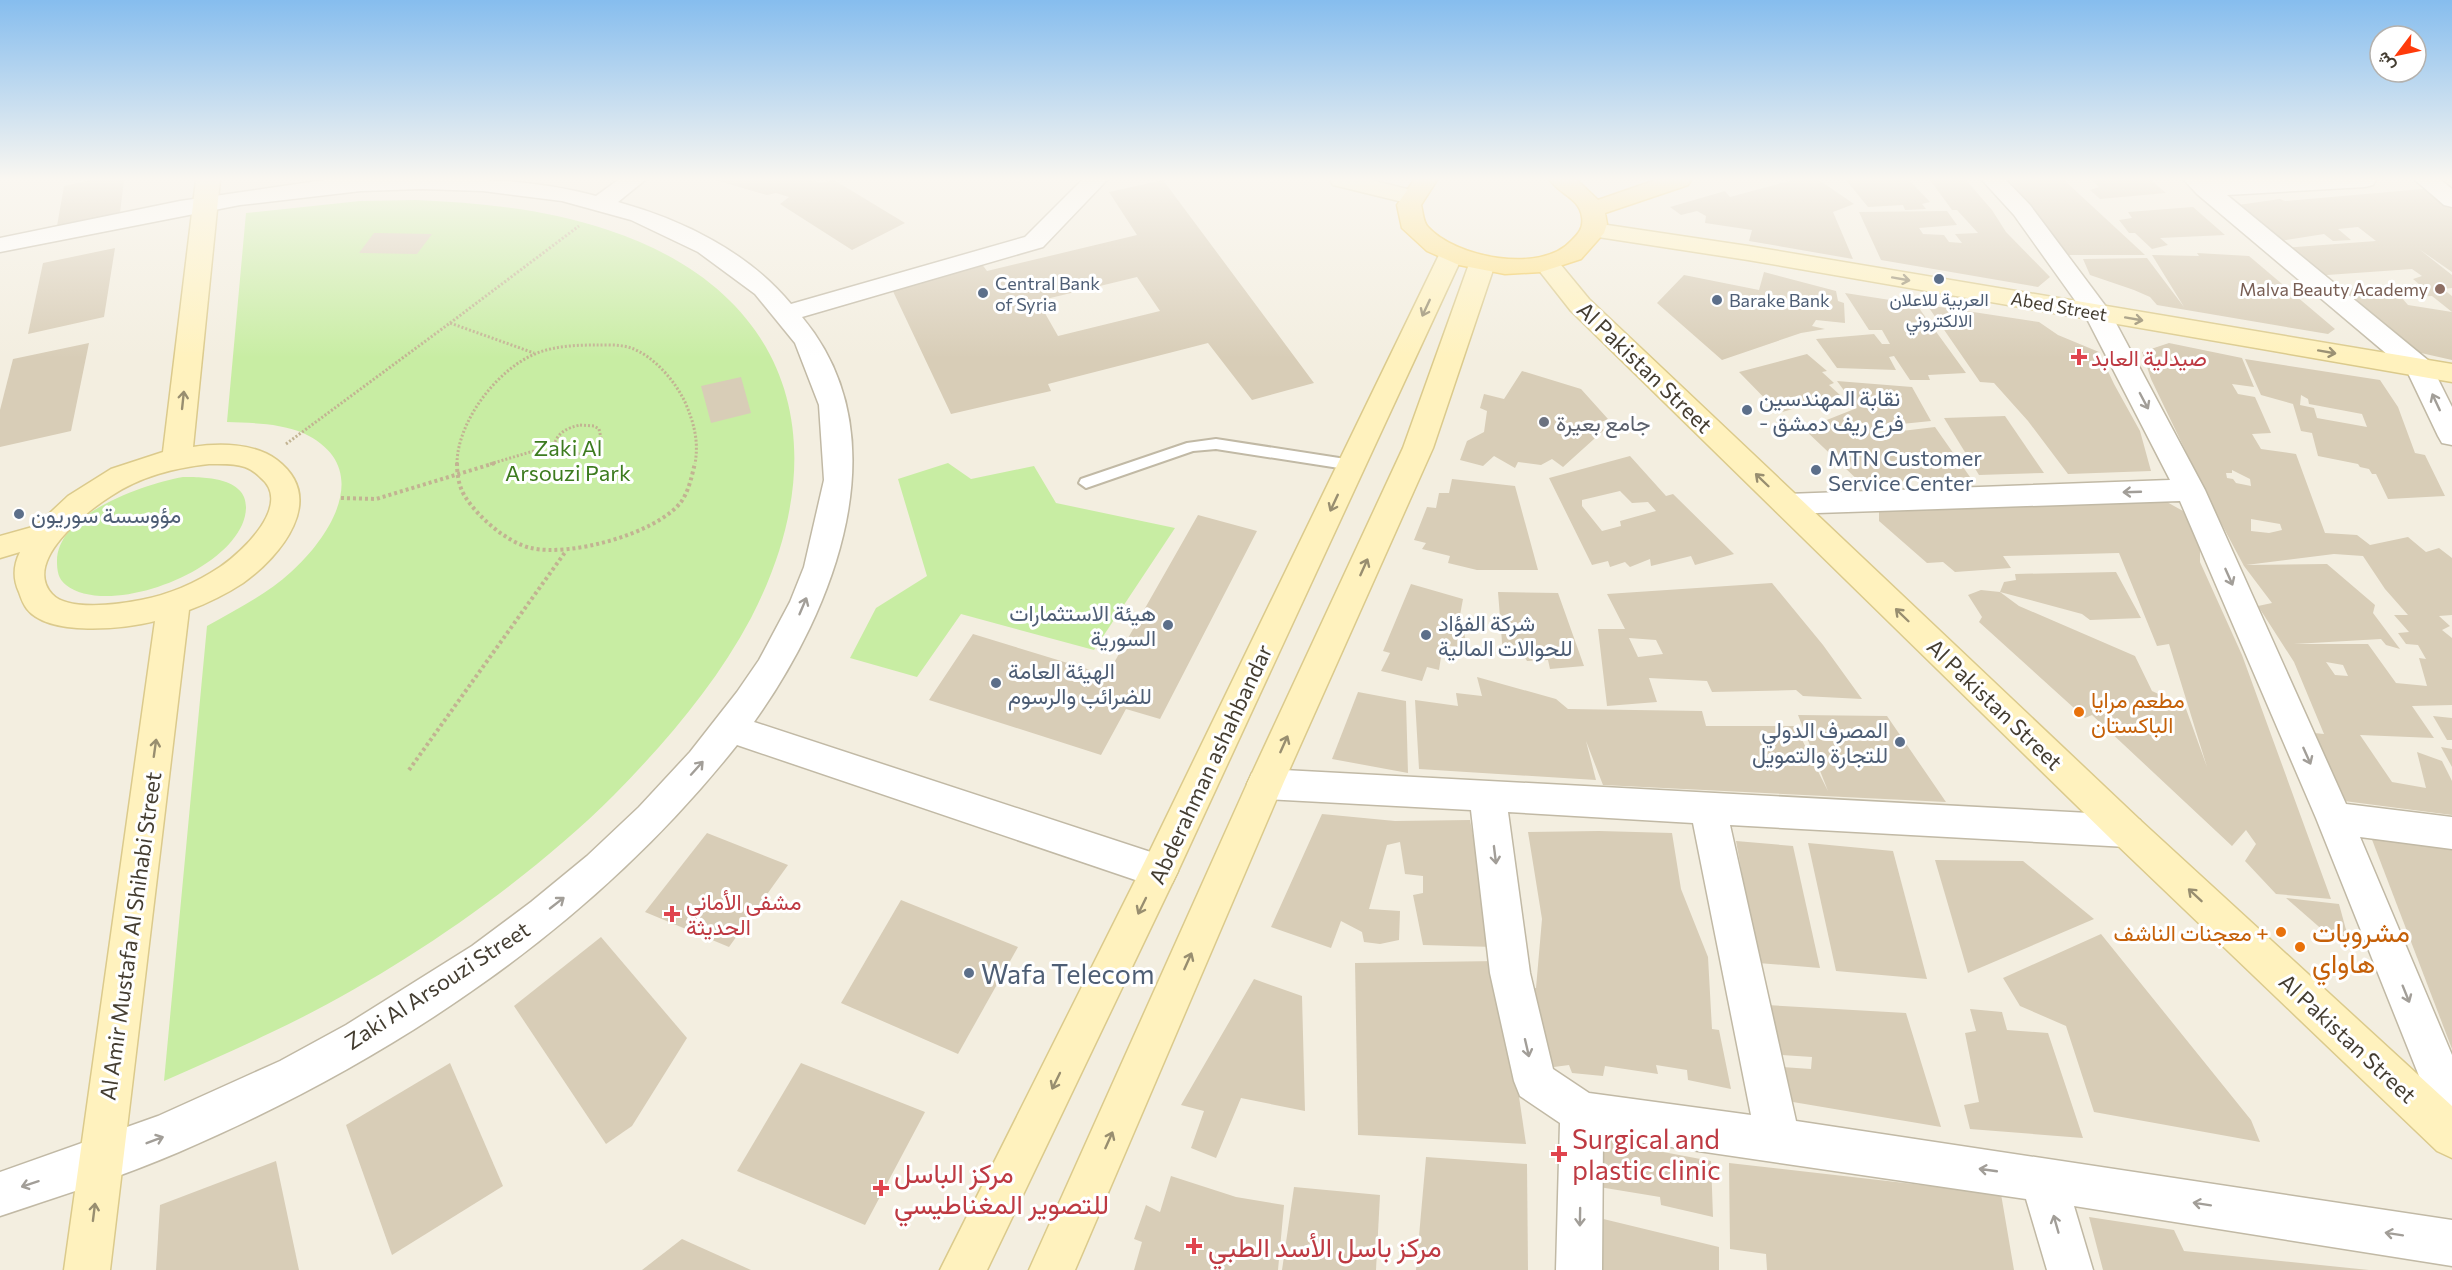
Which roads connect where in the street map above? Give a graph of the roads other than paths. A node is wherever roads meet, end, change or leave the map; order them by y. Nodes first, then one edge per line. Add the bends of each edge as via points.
1 (22, 239) edge
2 (201, 239) edge
3 (694, 239) edge
4 (1037, 239) edge
5 (1425, 239) edge
6 (1590, 239) edge
7 (1686, 239) edge
8 (2044, 239) edge
9 (2266, 239) edge
10 (0, 245) edge
11 (1466, 259) junction
12 (1547, 264) junction
13 (2097, 312) junction
14 (789, 313) junction
15 (2419, 367) junction
16 (2452, 373) edge
17 (2452, 436) edge
18 (177, 458) junction
19 (1352, 465) junction
20 (1086, 483) dead end
21 (2190, 490) junction
22 (1787, 504) junction
23 (40, 536) junction
24 (0, 547) edge
25 (13, 587) edge
26 (174, 603) junction
27 (729, 728) junction
28 (1265, 784) junction
29 (1488, 797) junction
30 (1708, 808) junction
31 (2334, 818) junction
32 (2127, 831) junction
33 (2452, 833) edge
34 (1159, 871) junction
35 (2452, 1106) edge
36 (1582, 1113) junction
37 (2452, 1136) edge
38 (1778, 1139) junction
39 (100, 1160) junction
40 (2043, 1179) junction
41 (0, 1194) edge
42 (2452, 1243) edge
43 (87, 1270) edge
44 (963, 1270) edge
45 (1052, 1270) edge
46 (1579, 1270) edge
47 (2070, 1270) edge

1 - 10 street, Zaki Al Arsouzi Street
18 -> 2 main road
3 - 14 street, Zaki Al Arsouzi Street via 753,276
4 - 14 street via 992,256
5 - 11 main road
6 - 12 main road via 1573,255
7 -> 13 main road, Abed Street
8 - 13 street
9 - 15 street
11 - 12 main road via 1515,267
11 -> 19 main road, Abderahman ashahbandar
28 -> 11 main road via 1418,448
22 -> 12 main road, Al Pakistan Street via 1580,305
13 -> 15 main road, Abed Street
13 -> 21 street
27 -> 14 street, Zaki Al Arsouzi Street via 759,687 795,625 820,566 834,512 839,462 835,416 824,374
15 - 16 main road, Abed Street
17 -> 15 street
18 - 23 main road via 138,469 99,487 66,510
18 - 26 main road via 209,454 261,462 279,475 287,493 284,515 270,539 246,563 213,585
19 - 20 lane via 1216,444 1192,446
19 -> 34 main road, Abderahman ashahbandar
21 -> 22 street
21 -> 31 street
32 -> 22 main road, Al Pakistan Street
23 - 24 main road
23 - 25 main road
25 - 26 main road via 61,614 94,618 133,615
39 -> 26 main road, Al Amir Mustafa Al Shihabi Street
27 - 34 street
39 -> 27 street, Zaki Al Arsouzi Street via 166,1135 284,1080 393,1019 492,954 578,886 652,818
28 - 29 street
45 -> 28 main road
29 - 30 street
29 -> 36 street via 1510,973 1535,1081
30 - 32 street
30 - 38 street
31 - 33 street
31 -> 35 street
37 -> 32 main road, Al Pakistan Street
34 -> 44 main road, Abderahman ashahbandar
36 - 38 street
36 -> 46 street
40 -> 38 street
39 -> 41 street, Zaki Al Arsouzi Street
43 -> 39 main road, Al Amir Mustafa Al Shihabi Street
42 -> 40 street
47 -> 40 street

